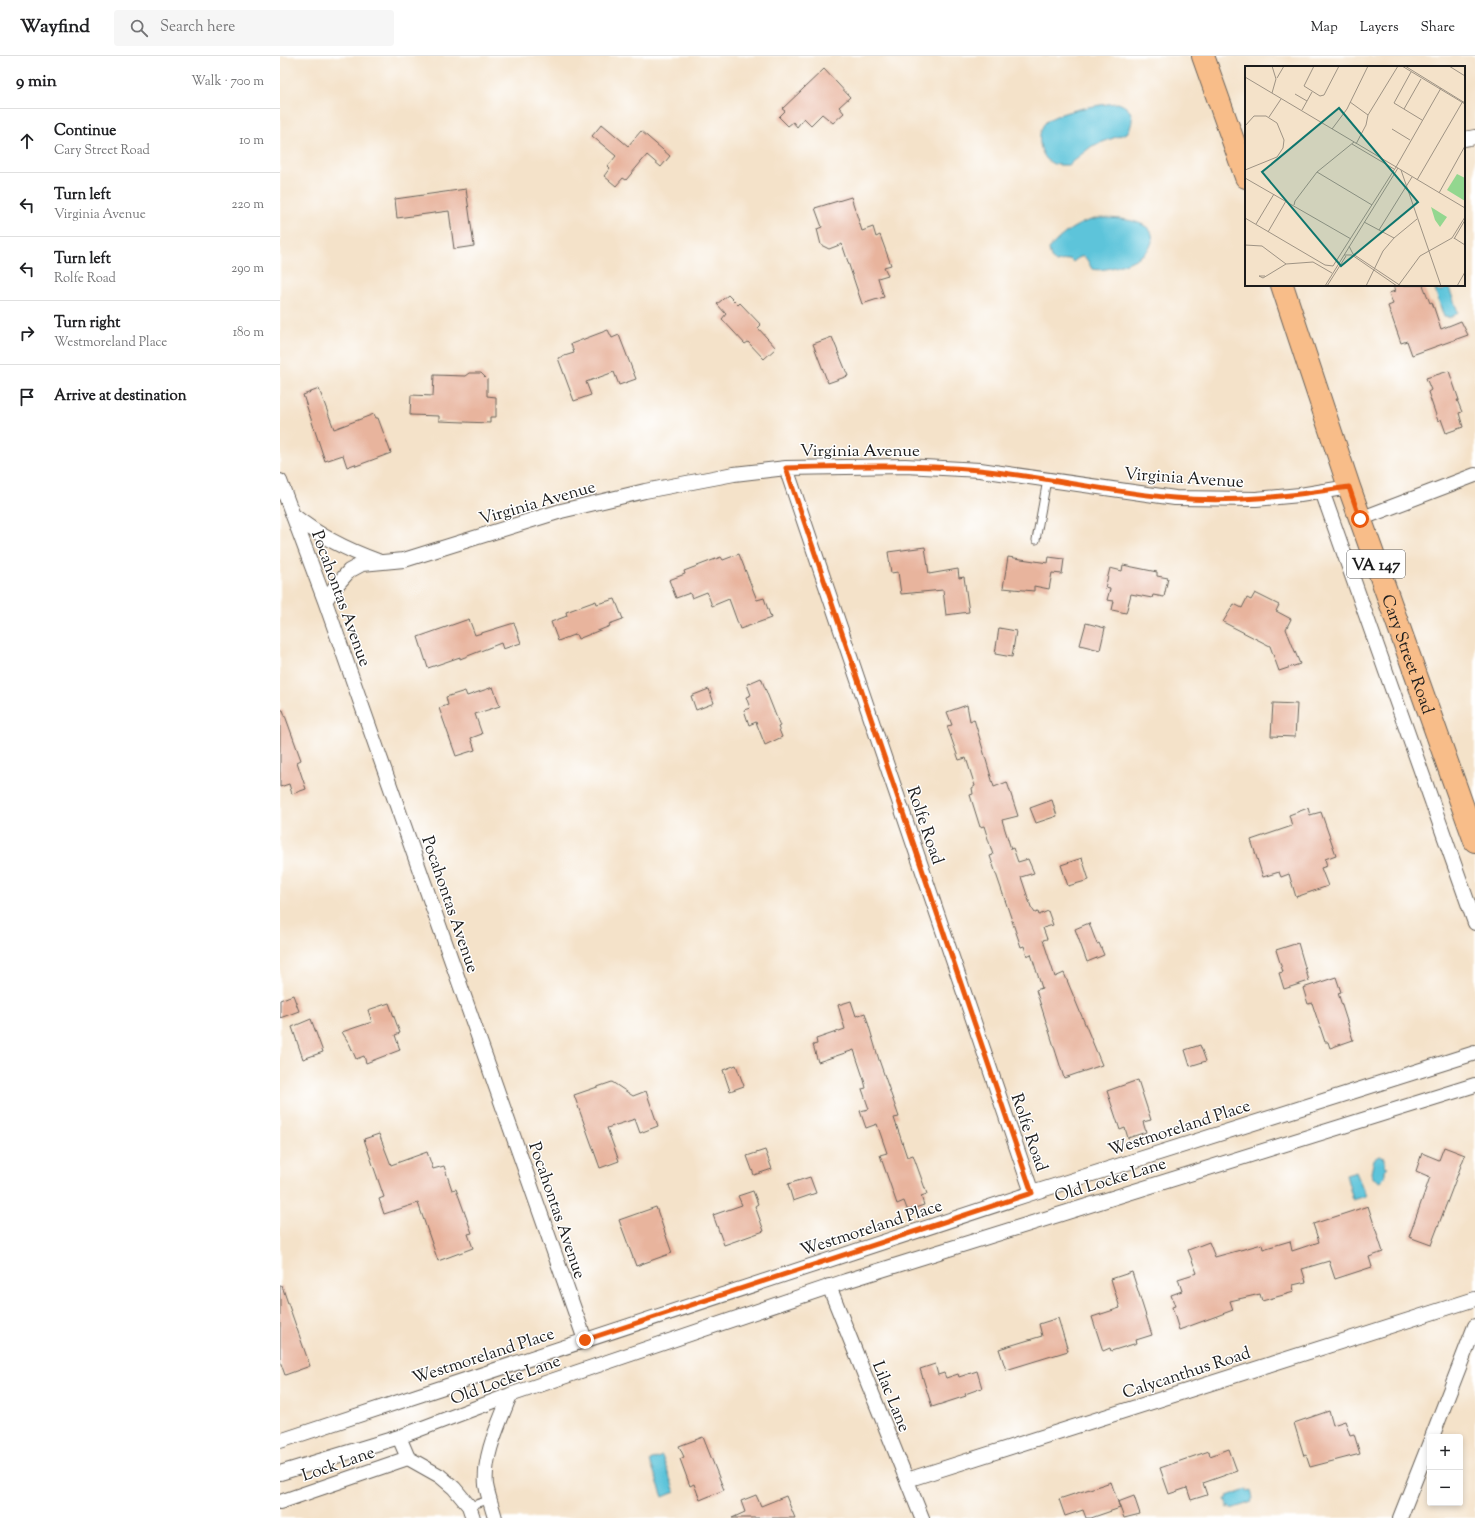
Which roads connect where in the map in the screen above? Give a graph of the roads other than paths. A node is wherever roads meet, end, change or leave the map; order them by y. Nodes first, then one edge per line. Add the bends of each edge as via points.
1 (1203, 56) edge
2 (1475, 138) edge
3 (1465, 139) edge
4 (1245, 174) edge
5 (1282, 286) edge
6 (786, 468) junction
7 (1475, 474) edge
8 (1047, 480) junction
9 (280, 481) edge
10 (1349, 487) junction
11 (1322, 491) junction
12 (287, 508) edge
13 (1360, 519) junction
14 (1036, 540) dead end
15 (380, 561) junction
16 (326, 601) junction
17 (1475, 841) edge
18 (1475, 923) edge
19 (1475, 1053) edge
20 (1475, 1085) edge
21 (1032, 1193) junction
22 (829, 1286) junction
23 (1475, 1299) edge
24 (1475, 1326) edge
25 (585, 1340) junction
26 (510, 1395) junction
27 (1433, 1434) edge
28 (399, 1437) junction
29 (280, 1441) edge
30 (1427, 1450) edge
31 (408, 1458) junction
32 (280, 1473) edge
33 (907, 1480) junction
34 (489, 1500) junction
35 (280, 1502) edge
36 (471, 1512) edge
37 (495, 1518) edge
38 (922, 1518) edge
39 (1400, 1518) edge

1 - 4 main road
2 - 3 street
5 - 10 main road, Cary Street Road / VA 147
6 - 8 street, Virginia Avenue via 905,466 980,470
6 - 15 street, Virginia Avenue via 734,474 645,491 561,511 404,560
6 - 21 street, Rolfe Road
7 - 13 street
8 - 11 street, Virginia Avenue via 1175,498 1256,499
8 - 14 lane
9 - 12 street, Pocahontas Avenue
10 - 11 street, Virginia Avenue
10 - 13 main road, Cary Street Road / VA 147
11 - 18 street
12 - 15 street, Virginia Avenue via 309,528 327,539
12 - 16 street, Pocahontas Avenue
13 - 17 main road, Cary Street Road / VA 147
15 - 16 street, Virginia Avenue via 362,564 349,571
16 - 25 street, Pocahontas Avenue
19 - 21 street, Westmoreland Place
20 - 22 street, Old Locke Lane
21 - 25 street, Westmoreland Place
22 - 26 street, Old Locke Lane
22 - 33 street, Lilac Lane
23 - 33 street, Calycanthus Road
24 - 27 street
25 - 29 street, Westmoreland Place
26 - 28 street, Old Locke Lane
26 - 34 street via 489,1456 486,1473
28 - 31 street
28 - 32 street, Old Locke Lane
30 - 39 street
31 - 35 street, Lock Lane
31 - 36 street via 440,1476
33 - 38 street, Lilac Lane
34 - 36 lane
34 - 37 street

